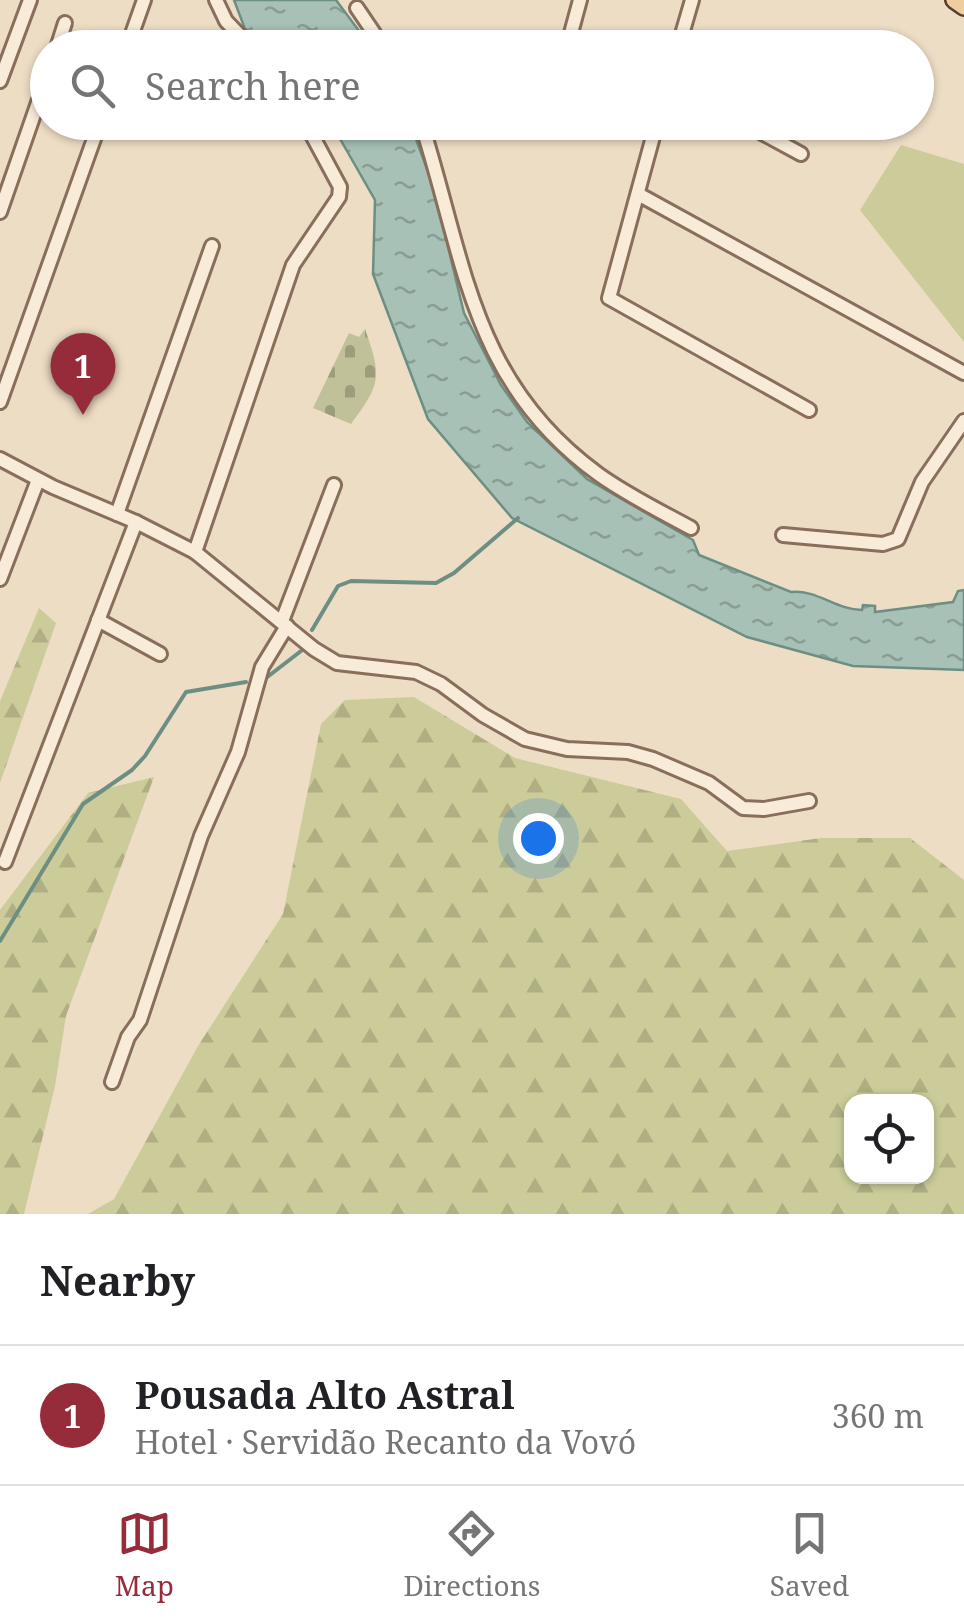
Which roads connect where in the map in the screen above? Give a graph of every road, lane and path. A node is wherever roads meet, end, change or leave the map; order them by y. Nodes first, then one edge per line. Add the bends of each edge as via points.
1 (30, 0) edge
2 (144, 0) edge
3 (216, 0) edge
4 (580, 0) edge
5 (692, 0) edge
6 (954, 0) edge
7 (964, 7) edge
8 (357, 8) dead end
9 (65, 24) dead end
10 (63, 30) edge
11 (133, 30) edge
12 (235, 30) edge
13 (372, 30) edge
14 (572, 30) edge
15 (683, 30) edge
16 (0, 81) edge
17 (30, 126) edge
18 (94, 140) edge
19 (315, 140) edge
20 (426, 140) edge
21 (653, 140) edge
22 (775, 140) edge
23 (800, 154) dead end
24 (638, 194) junction
25 (0, 212) edge
26 (212, 246) dead end
27 (964, 374) edge
28 (0, 402) edge
29 (809, 410) dead end
30 (964, 421) edge
31 (0, 459) edge
32 (38, 480) junction
33 (334, 485) dead end
34 (117, 514) junction
35 (136, 522) junction
36 (690, 528) dead end
37 (784, 535) dead end
38 (195, 552) junction
39 (0, 579) edge
40 (98, 620) junction
41 (284, 624) junction
42 (160, 654) dead end
43 (809, 801) dead end
44 (4, 862) dead end
45 (112, 1082) dead end

1 - 16 street
2 - 11 street
3 - 12 street
4 - 14 street
5 - 15 street
6 - 7 main road
8 - 13 street
9 - 10 street
17 - 25 street
18 - 28 street
19 - 38 street via 339,196 293,264
20 - 36 street via 468,296 510,384 550,433 597,473
21 - 24 street
22 - 23 street
24 - 27 street
24 - 29 street via 608,298
26 - 34 street
30 - 37 street via 922,482 898,539 882,544
31 - 32 street
32 - 34 street
32 - 39 street
33 - 41 street
34 - 35 street
35 - 38 street
35 - 40 street
38 - 41 street
40 - 42 street
40 - 44 street
41 - 43 street via 337,663 428,677 525,739 653,759 710,782 751,810
41 - 45 street via 262,667 238,752

